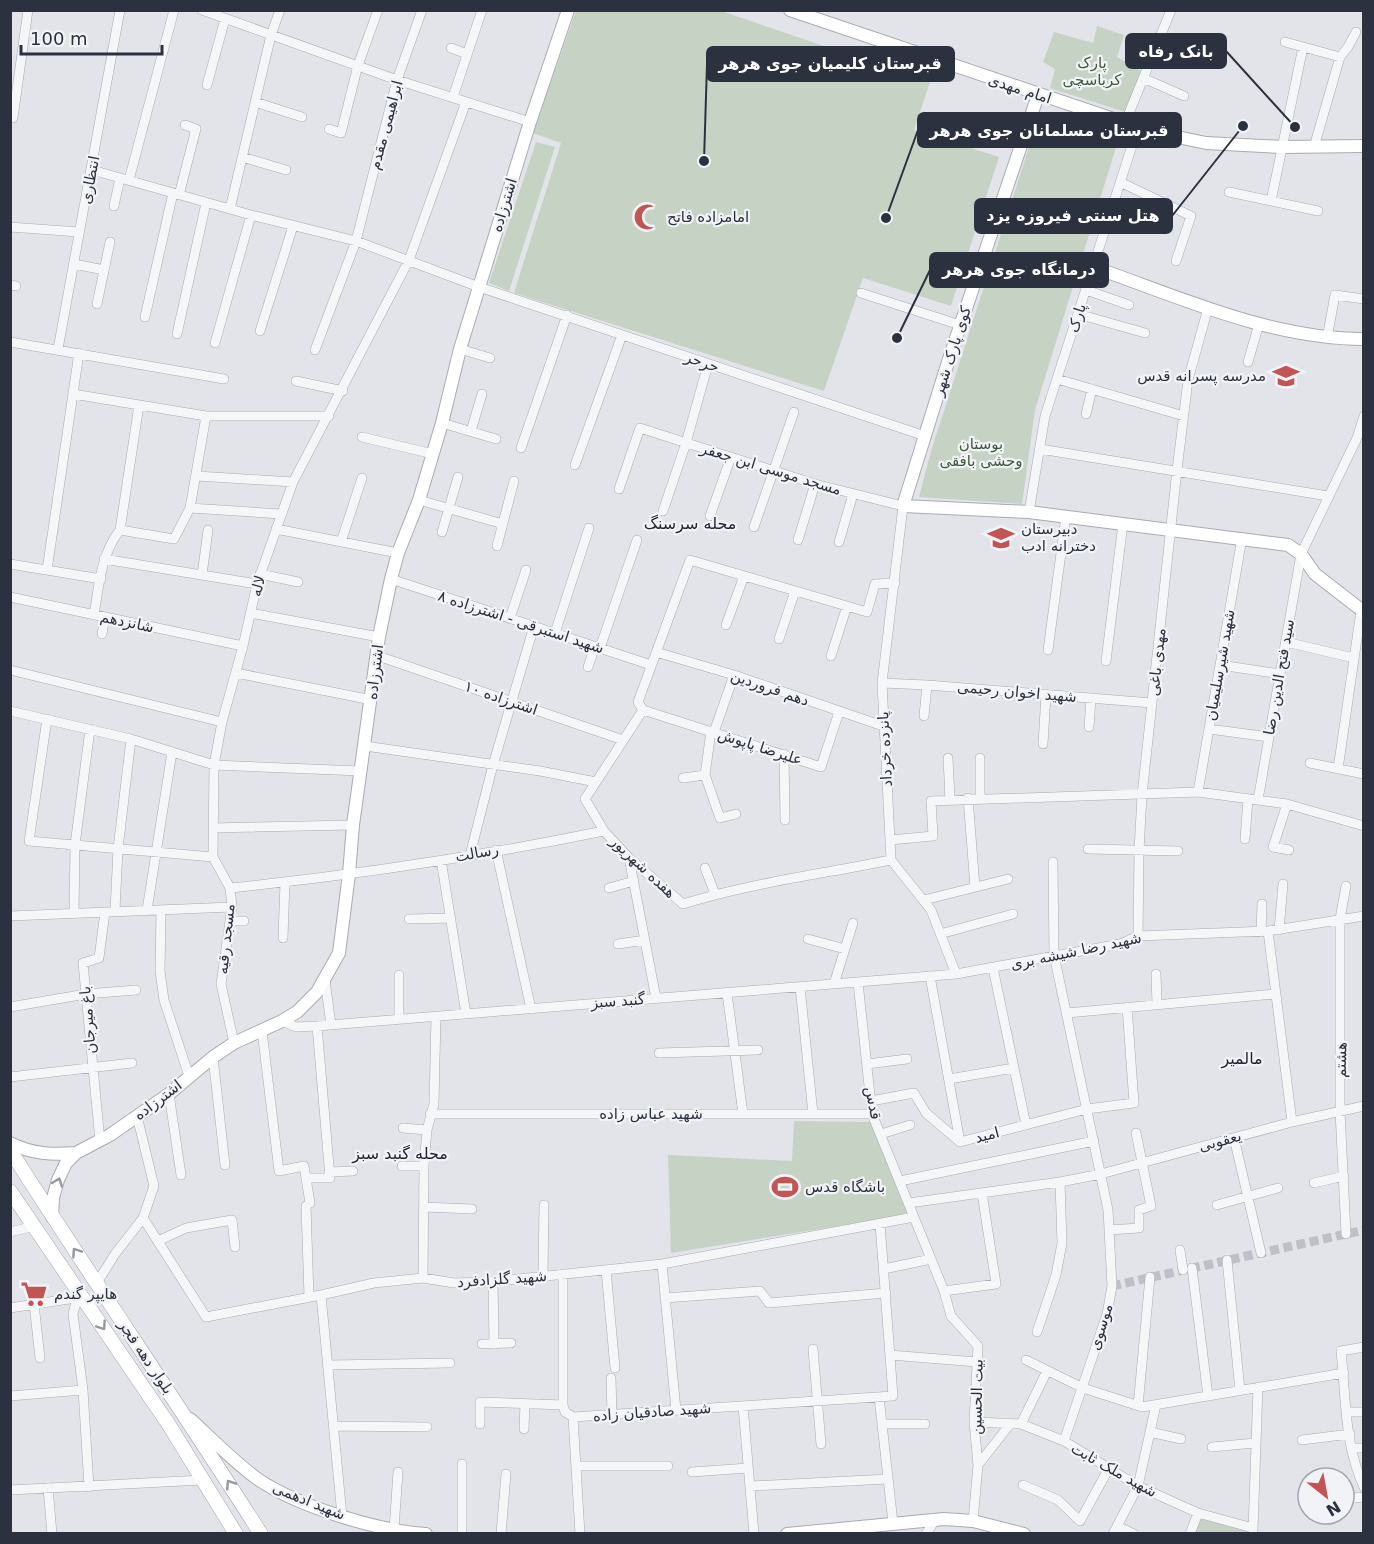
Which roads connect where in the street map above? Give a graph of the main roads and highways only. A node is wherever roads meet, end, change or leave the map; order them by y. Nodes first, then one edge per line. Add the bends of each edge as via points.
1 (10, 1150) edge
2 (10, 1191) edge
3 (236, 1533) edge
4 (261, 1533) edge

4 -> 1 main road, بلوار دهه فجر
2 -> 3 main road, بلوار دهه فجر via 169,1425

